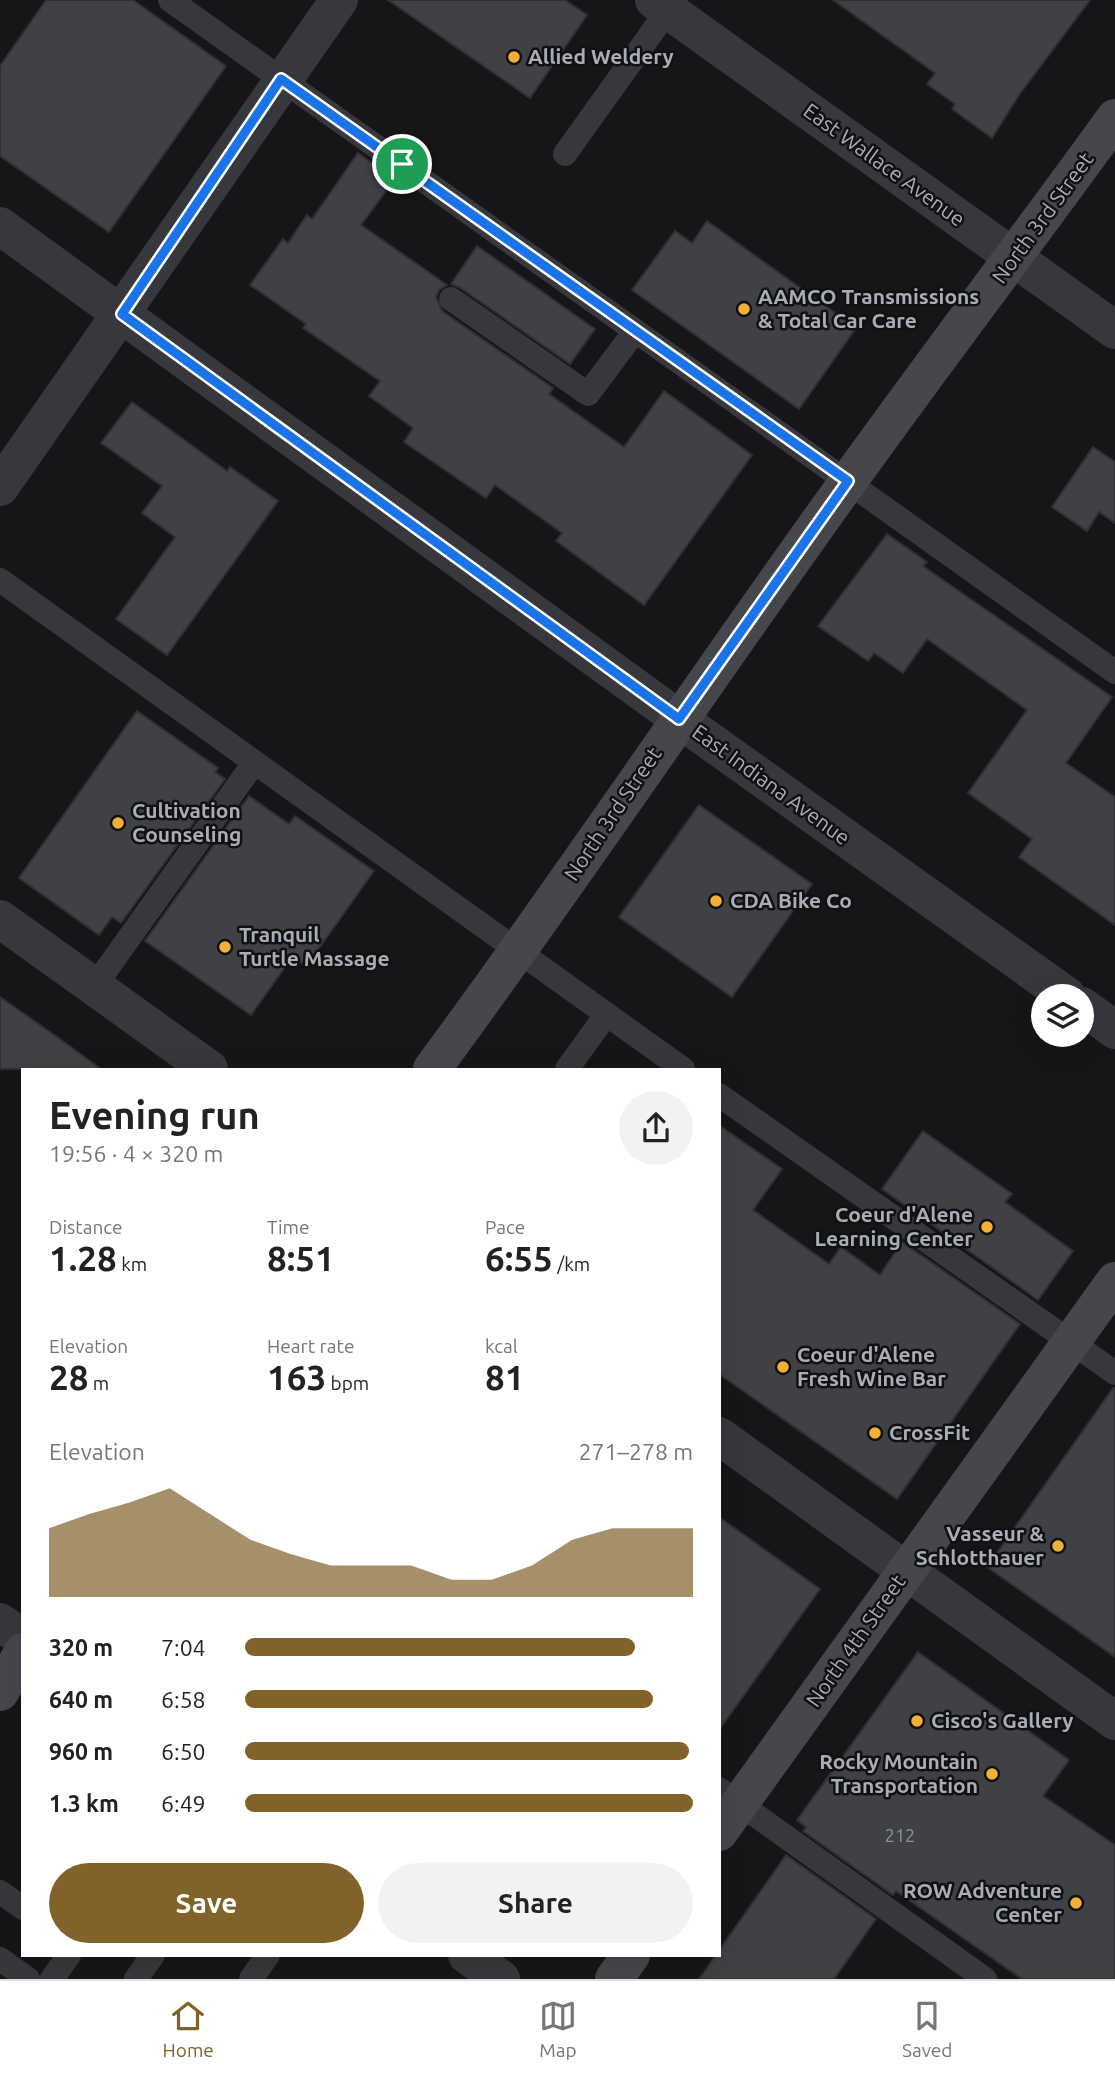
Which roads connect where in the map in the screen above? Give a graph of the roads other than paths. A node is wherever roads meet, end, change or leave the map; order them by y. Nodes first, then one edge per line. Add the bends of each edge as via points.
1 (170, 0) edge
2 (339, 0) edge
3 (661, 5) edge
4 (281, 79) junction
5 (1115, 118) edge
6 (565, 153) dead end
7 (0, 226) edge
8 (1014, 258) junction
9 (451, 299) dead end
10 (122, 314) junction
11 (1115, 330) edge
12 (635, 331) junction
13 (848, 481) junction
14 (0, 487) edge
15 (0, 580) edge
16 (1115, 672) edge
17 (679, 719) junction
18 (254, 763) junction
19 (0, 919) edge
20 (518, 953) junction
21 (1050, 984) edge
22 (94, 987) junction
23 (606, 1015) junction
24 (1094, 1015) edge
25 (1115, 1030) edge
26 (208, 1068) edge
27 (433, 1068) edge
28 (568, 1068) edge
29 (682, 1068) edge
30 (721, 1096) edge
31 (1115, 1281) edge
32 (1071, 1342) junction
33 (1115, 1373) edge
34 (721, 1437) edge
35 (905, 1571) junction
36 (0, 1622) edge
37 (21, 1637) edge
38 (21, 1656) edge
39 (0, 1692) edge
40 (1115, 1721) edge
41 (726, 1808) edge
42 (0, 1892) edge
43 (21, 1907) edge
44 (68, 1957) edge
45 (152, 1957) edge
46 (267, 1957) edge
47 (470, 1957) edge
48 (630, 1957) edge
49 (0, 1959) edge
50 (28, 1979) edge
51 (52, 1979) edge
52 (136, 1979) edge
53 (251, 1979) edge
54 (501, 1979) edge
55 (614, 1979) edge
56 (985, 1979) edge

1 - 4 lane
2 - 4 street
3 - 6 lane
3 - 8 street, East Wallace Avenue
4 - 10 street
4 - 12 lane
5 - 8 main road, North 3rd Street
7 - 10 street, East Indiana Avenue
8 - 11 street, East Wallace Avenue
8 - 13 main road, North 3rd Street
9 - 12 lane via 588,394
10 - 14 street
10 - 17 street, East Indiana Avenue
12 - 13 lane
13 - 16 lane
13 - 17 main road, North 3rd Street
15 - 18 lane
17 - 20 main road, North 3rd Street
17 - 21 street, East Indiana Avenue
18 - 20 lane
18 - 22 lane
19 - 22 street
20 - 23 lane
20 - 27 main road, North 3rd Street
22 - 26 street
23 - 28 lane
23 - 29 lane
24 - 25 street
30 - 32 lane
31 - 32 main road, North 4th Street
32 - 33 lane
32 - 35 main road, North 4th Street
34 - 35 street
35 - 40 street
35 - 41 main road, North 4th Street
36 - 37 street
38 - 39 main road
41 - 56 lane
42 - 43 lane
44 - 51 lane
45 - 52 lane
46 - 53 lane
47 - 54 street
48 - 55 main road
49 - 50 lane

